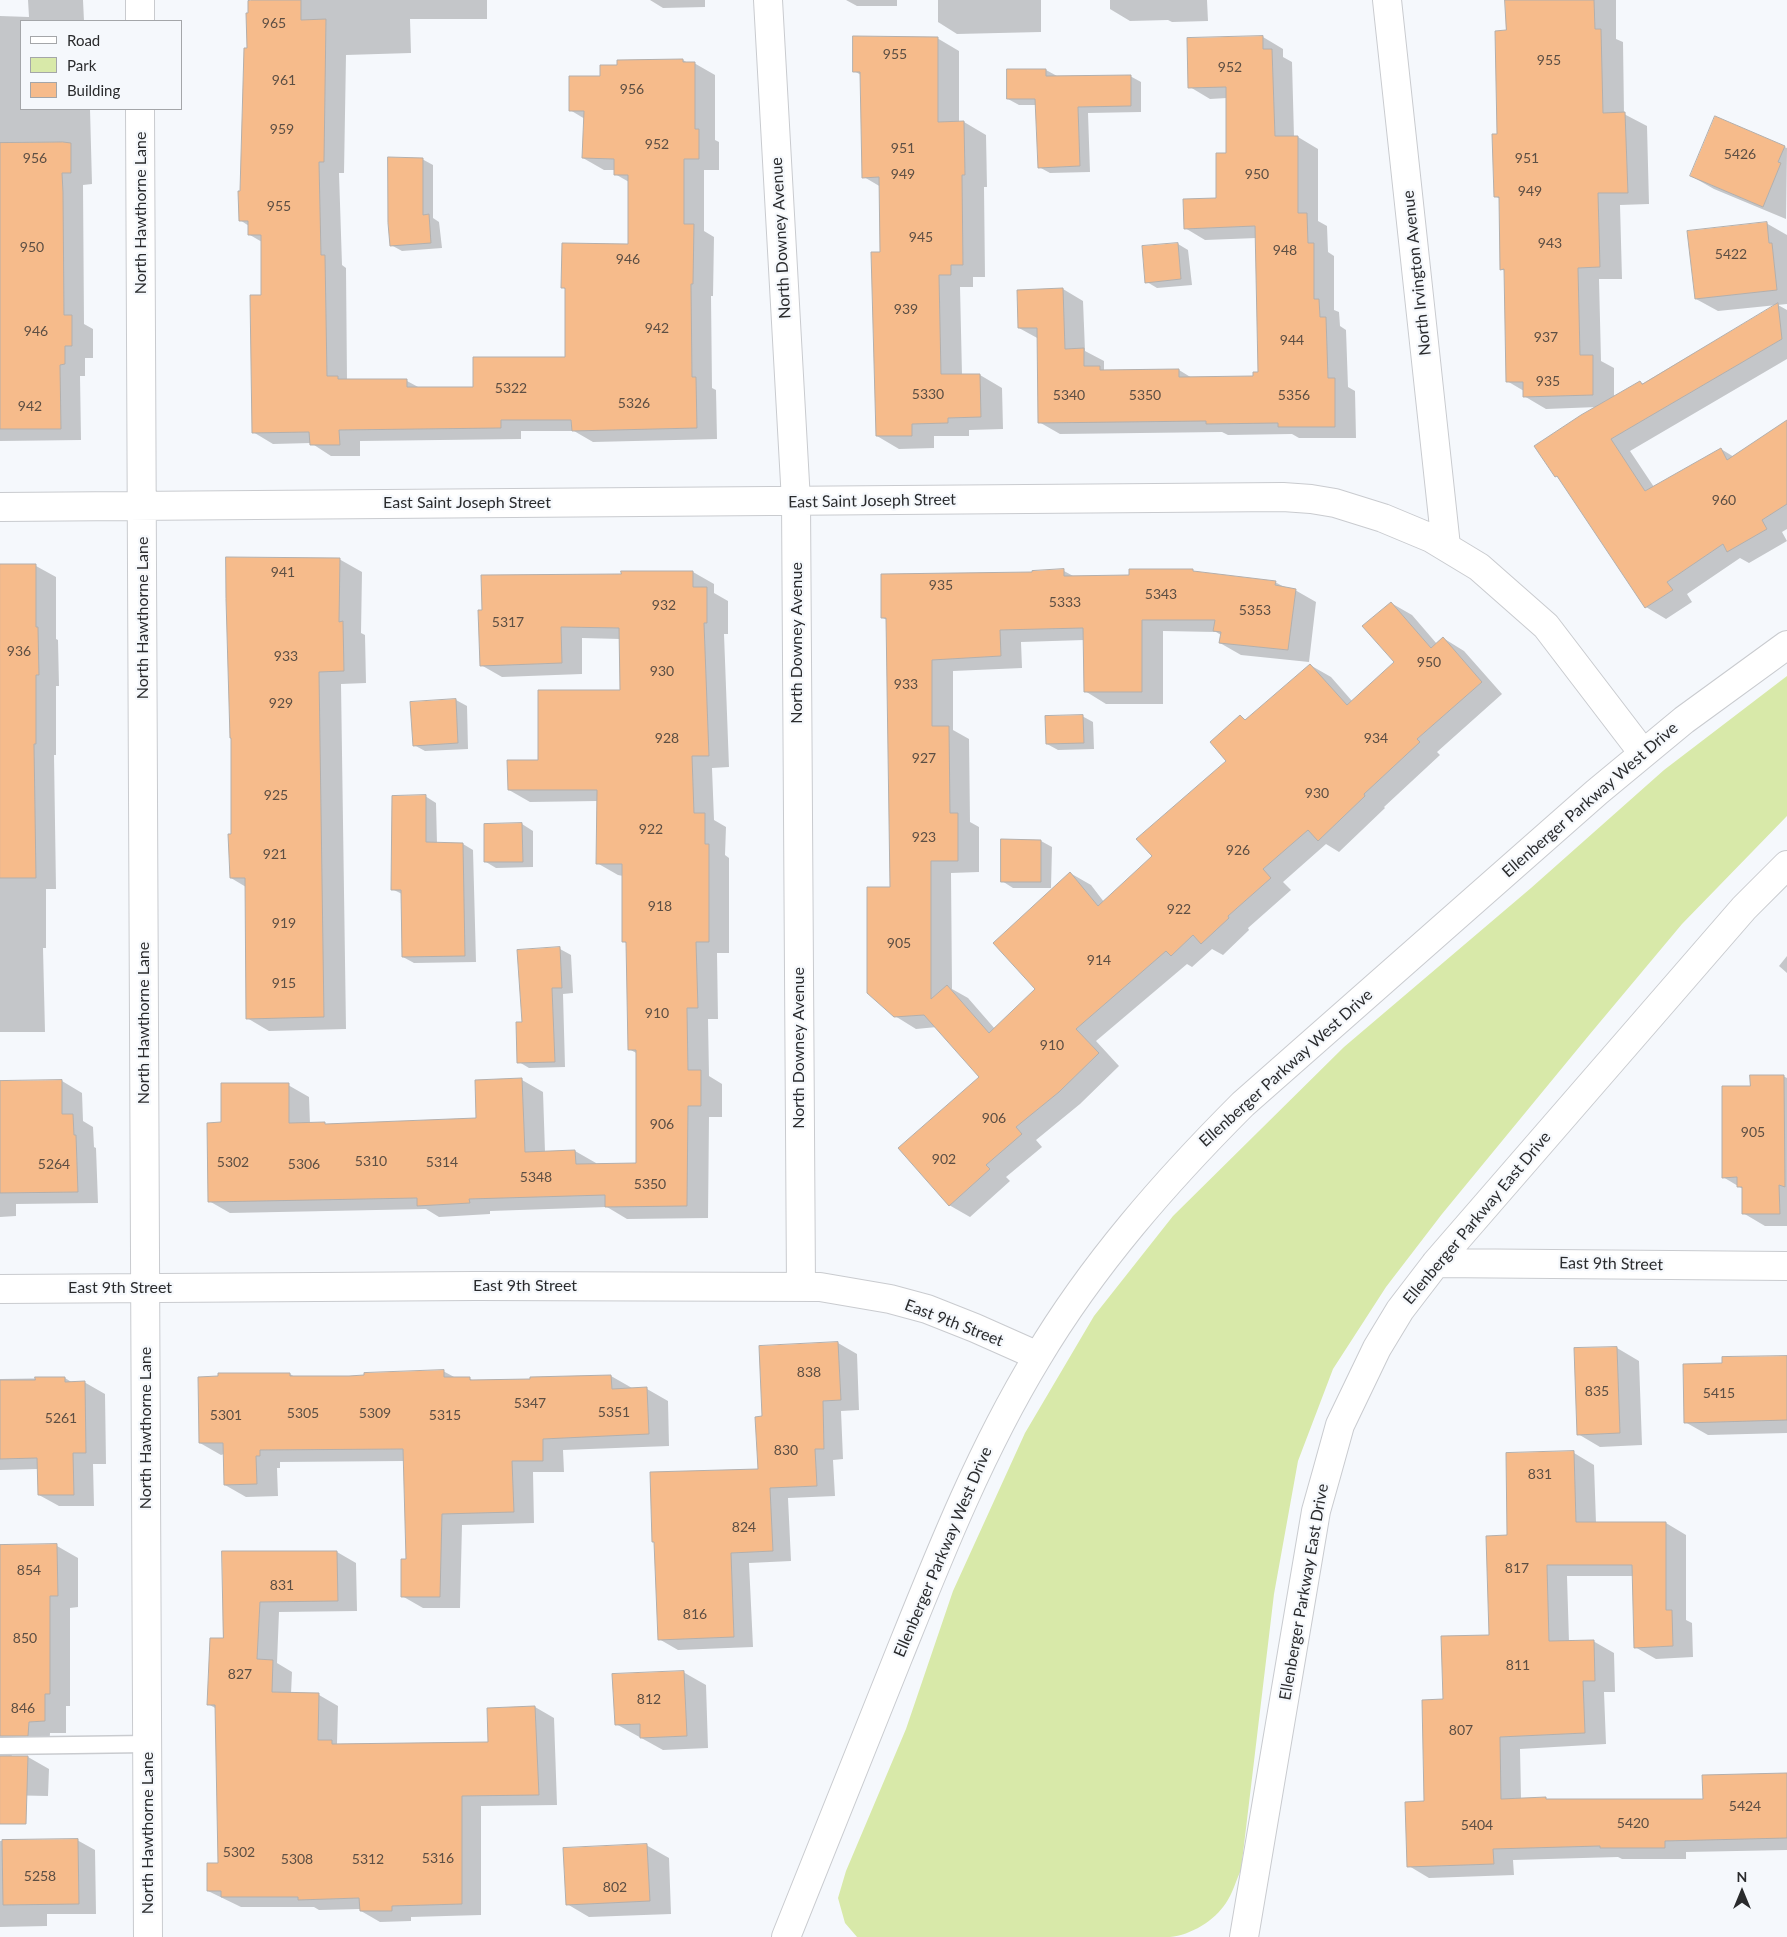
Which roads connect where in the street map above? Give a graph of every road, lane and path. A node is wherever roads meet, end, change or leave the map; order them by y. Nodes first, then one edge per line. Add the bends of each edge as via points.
1 (140, 0) edge
2 (768, 0) edge
3 (1387, 0) edge
4 (140, 20) edge
5 (140, 110) edge
6 (796, 501) junction
7 (142, 505) junction
8 (0, 507) edge
9 (1446, 546) junction
10 (1787, 645) edge
11 (1644, 753) junction
12 (1787, 865) edge
13 (1436, 1263) junction
14 (1787, 1266) edge
15 (800, 1287) junction
16 (145, 1288) junction
17 (0, 1289) edge
18 (1038, 1356) junction
19 (147, 1744) junction
20 (0, 1746) edge
21 (148, 1937) edge
22 (786, 1937) edge
23 (1244, 1937) edge

1 - 4 street
2 - 6 street, North Downey Avenue
3 - 9 street, North Irvington Avenue
5 - 7 street, North Hawthorne Lane
6 - 7 street, East Saint Joseph Street
6 - 9 street, East Saint Joseph Street via 1311,498 1383,518
6 - 15 street, North Downey Avenue
7 - 8 street, East Saint Joseph Street
7 - 16 street, North Hawthorne Lane
9 - 11 street, East Saint Joseph Street via 1489,575 1546,626
10 - 11 street, Ellenberger Parkway West Drive
11 - 18 street, Ellenberger Parkway West Drive via 1206,1140 1138,1217 1075,1300
12 - 13 street, Ellenberger Parkway East Drive via 1744,908
13 - 14 street, East 9th Street
13 - 23 street, Ellenberger Parkway East Drive via 1400,1310 1377,1348 1340,1425 1316,1511
15 - 16 street, East 9th Street
15 - 18 street, East 9th Street via 856,1292 927,1309
16 - 17 street, East 9th Street
16 - 19 street, North Hawthorne Lane
18 - 22 street, Ellenberger Parkway West Drive via 997,1428 953,1520
19 - 20 lane
19 - 21 street, North Hawthorne Lane

